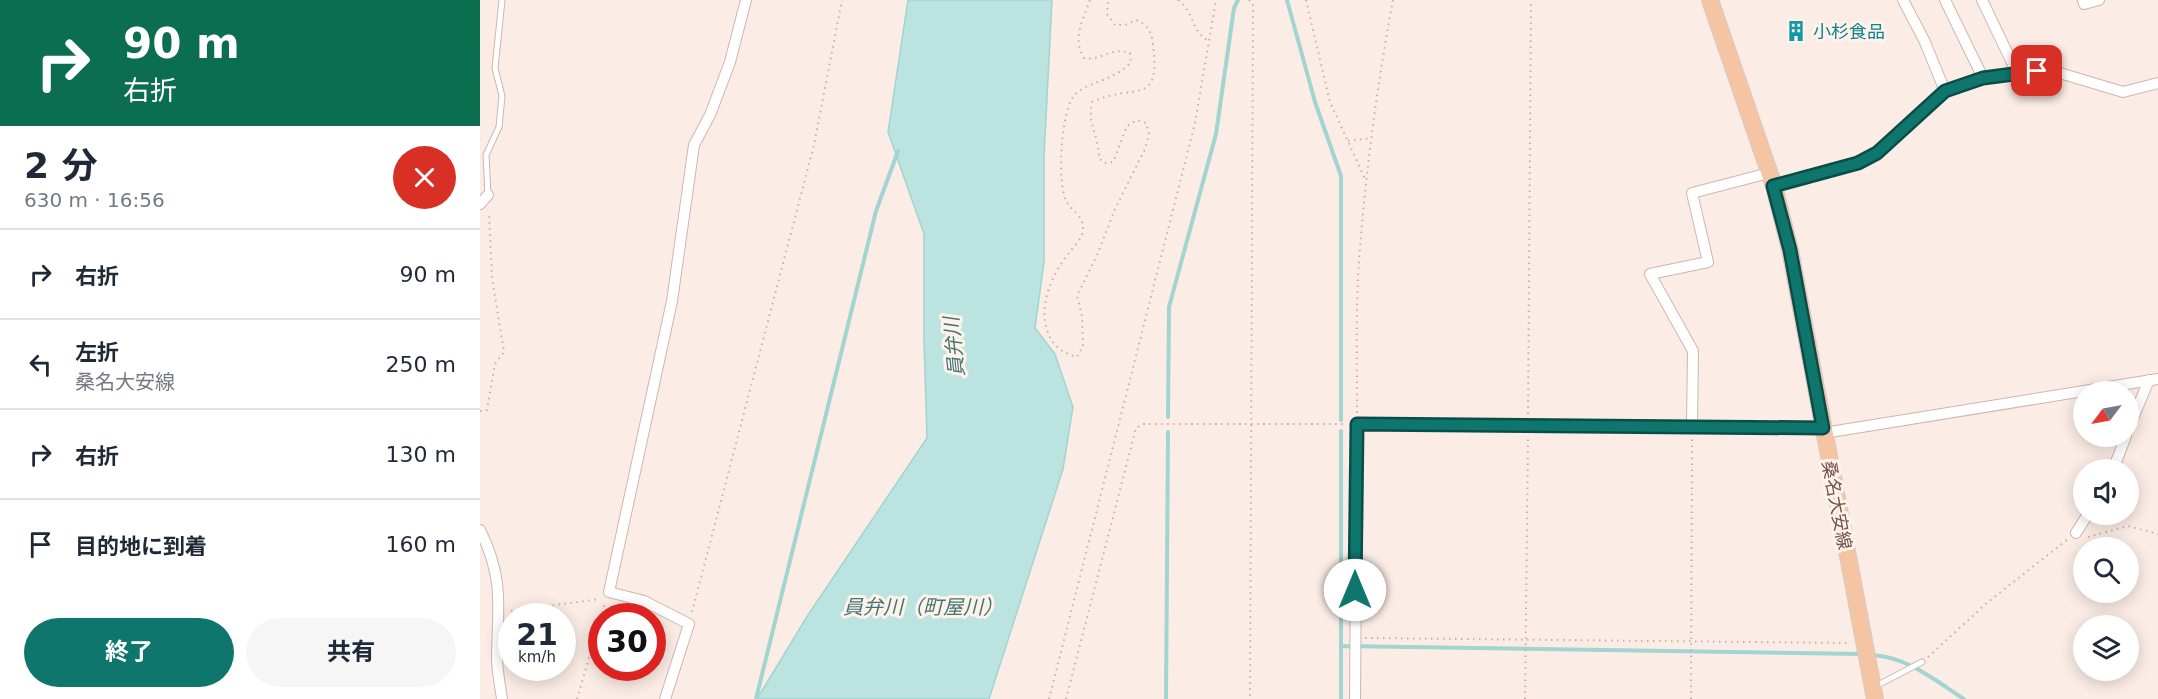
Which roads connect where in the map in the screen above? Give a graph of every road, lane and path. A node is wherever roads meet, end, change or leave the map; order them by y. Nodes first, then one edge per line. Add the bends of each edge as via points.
1 (502, 0) edge
2 (746, 0) edge
3 (842, 0) edge
4 (1090, 0) edge
5 (1108, 0) edge
6 (1178, 0) edge
7 (1216, 0) edge
8 (1249, 0) edge
9 (1306, 0) edge
10 (1393, 0) edge
11 (1531, 0) edge
12 (1710, 0) edge
13 (1903, 0) edge
14 (1945, 0) edge
15 (1982, 0) edge
16 (2083, 0) edge
17 (2099, 0) edge
18 (1209, 41) junction
19 (2017, 73) junction
20 (1983, 78) junction
21 (2158, 83) edge
22 (1945, 91) junction
23 (1372, 138) junction
24 (1348, 141) junction
25 (1771, 179) junction
26 (1366, 182) junction
27 (488, 195) junction
28 (480, 204) edge
29 (2154, 379) edge
30 (2139, 408) edge
31 (480, 411) edge
32 (1251, 424) junction
33 (1357, 424) junction
34 (1528, 424) junction
35 (1692, 425) junction
36 (1823, 430) junction
37 (2081, 525) edge
38 (480, 530) edge
39 (2076, 533) junction
40 (2158, 534) edge
41 (499, 603) edge
42 (568, 603) edge
43 (689, 624) junction
44 (1355, 639) junction
45 (1525, 640) junction
46 (498, 643) edge
47 (1691, 643) junction
48 (1864, 645) junction
49 (1922, 662) joint
50 (498, 667) edge
51 (500, 681) edge
52 (1875, 696) edge
53 (502, 699) edge
54 (577, 699) edge
55 (665, 699) edge
56 (1049, 699) edge
57 (1066, 699) edge
58 (1250, 699) edge
59 (1355, 699) edge
60 (1525, 699) edge
61 (1691, 699) edge

1 - 27 lane via 495,68 502,96 499,127 486,155
2 - 43 street via 730,62 694,145 672,301 609,592 644,601
3 - 43 path via 814,145
4 - 5 path via 1077,38 1084,58 1090,60 1122,50 1130,53 1131,62 1112,78 1084,87 1073,96 1069,107 1061,178 1065,199 1080,216 1083,226 1081,239 1051,286 1044,306 1044,323 1051,340 1066,354 1077,357 1083,346 1077,296 1149,134 1146,123 1137,120 1127,126 1118,154 1113,162 1104,163 1099,158 1099,145 1089,116 1092,102 1106,95 1148,87 1155,80 1152,35 1146,24 1136,20 1115,25 1107,14
6 - 18 path via 1190,10 1200,36
7 - 18 path
8 - 32 path via 1253,4
9 - 24 path via 1330,102
10 - 23 path
11 - 34 path
12 - 25 main road, 桑名大安線
13 - 22 street
14 - 20 street
15 - 19 street
16 - 17 street via 2084,4
18 - 56 path via 1195,123
19 - 20 street
19 - 21 street via 2061,72 2123,92
20 - 22 street
22 - 25 street via 1877,153 1858,163
23 - 24 path
23 - 26 path
24 - 26 path
25 - 35 street via 1692,193 1708,262 1650,274 1693,351
25 - 36 main road, 桑名大安線 via 1790,250
26 - 33 path via 1358,278
27 - 28 street
27 - 31 path via 492,278 504,352 495,364 487,410
29 - 30 street
29 - 36 street
32 - 33 path
32 - 57 path via 1144,424 1136,428
32 - 58 path
33 - 34 street
33 - 44 street
34 - 35 street
34 - 45 path
35 - 36 street
35 - 47 path
36 - 48 main road, 桑名大安線
37 - 39 street
38 - 41 street via 493,555
39 - 40 path via 2084,538 2128,526
39 - 49 path via 1988,602
42 - 54 path via 606,598
43 - 55 street
44 - 45 path
44 - 59 street
45 - 47 path
45 - 60 path
46 - 50 street
47 - 48 path
47 - 61 path
48 - 52 main road, 桑名大安線
49 - 52 lane
51 - 53 street

